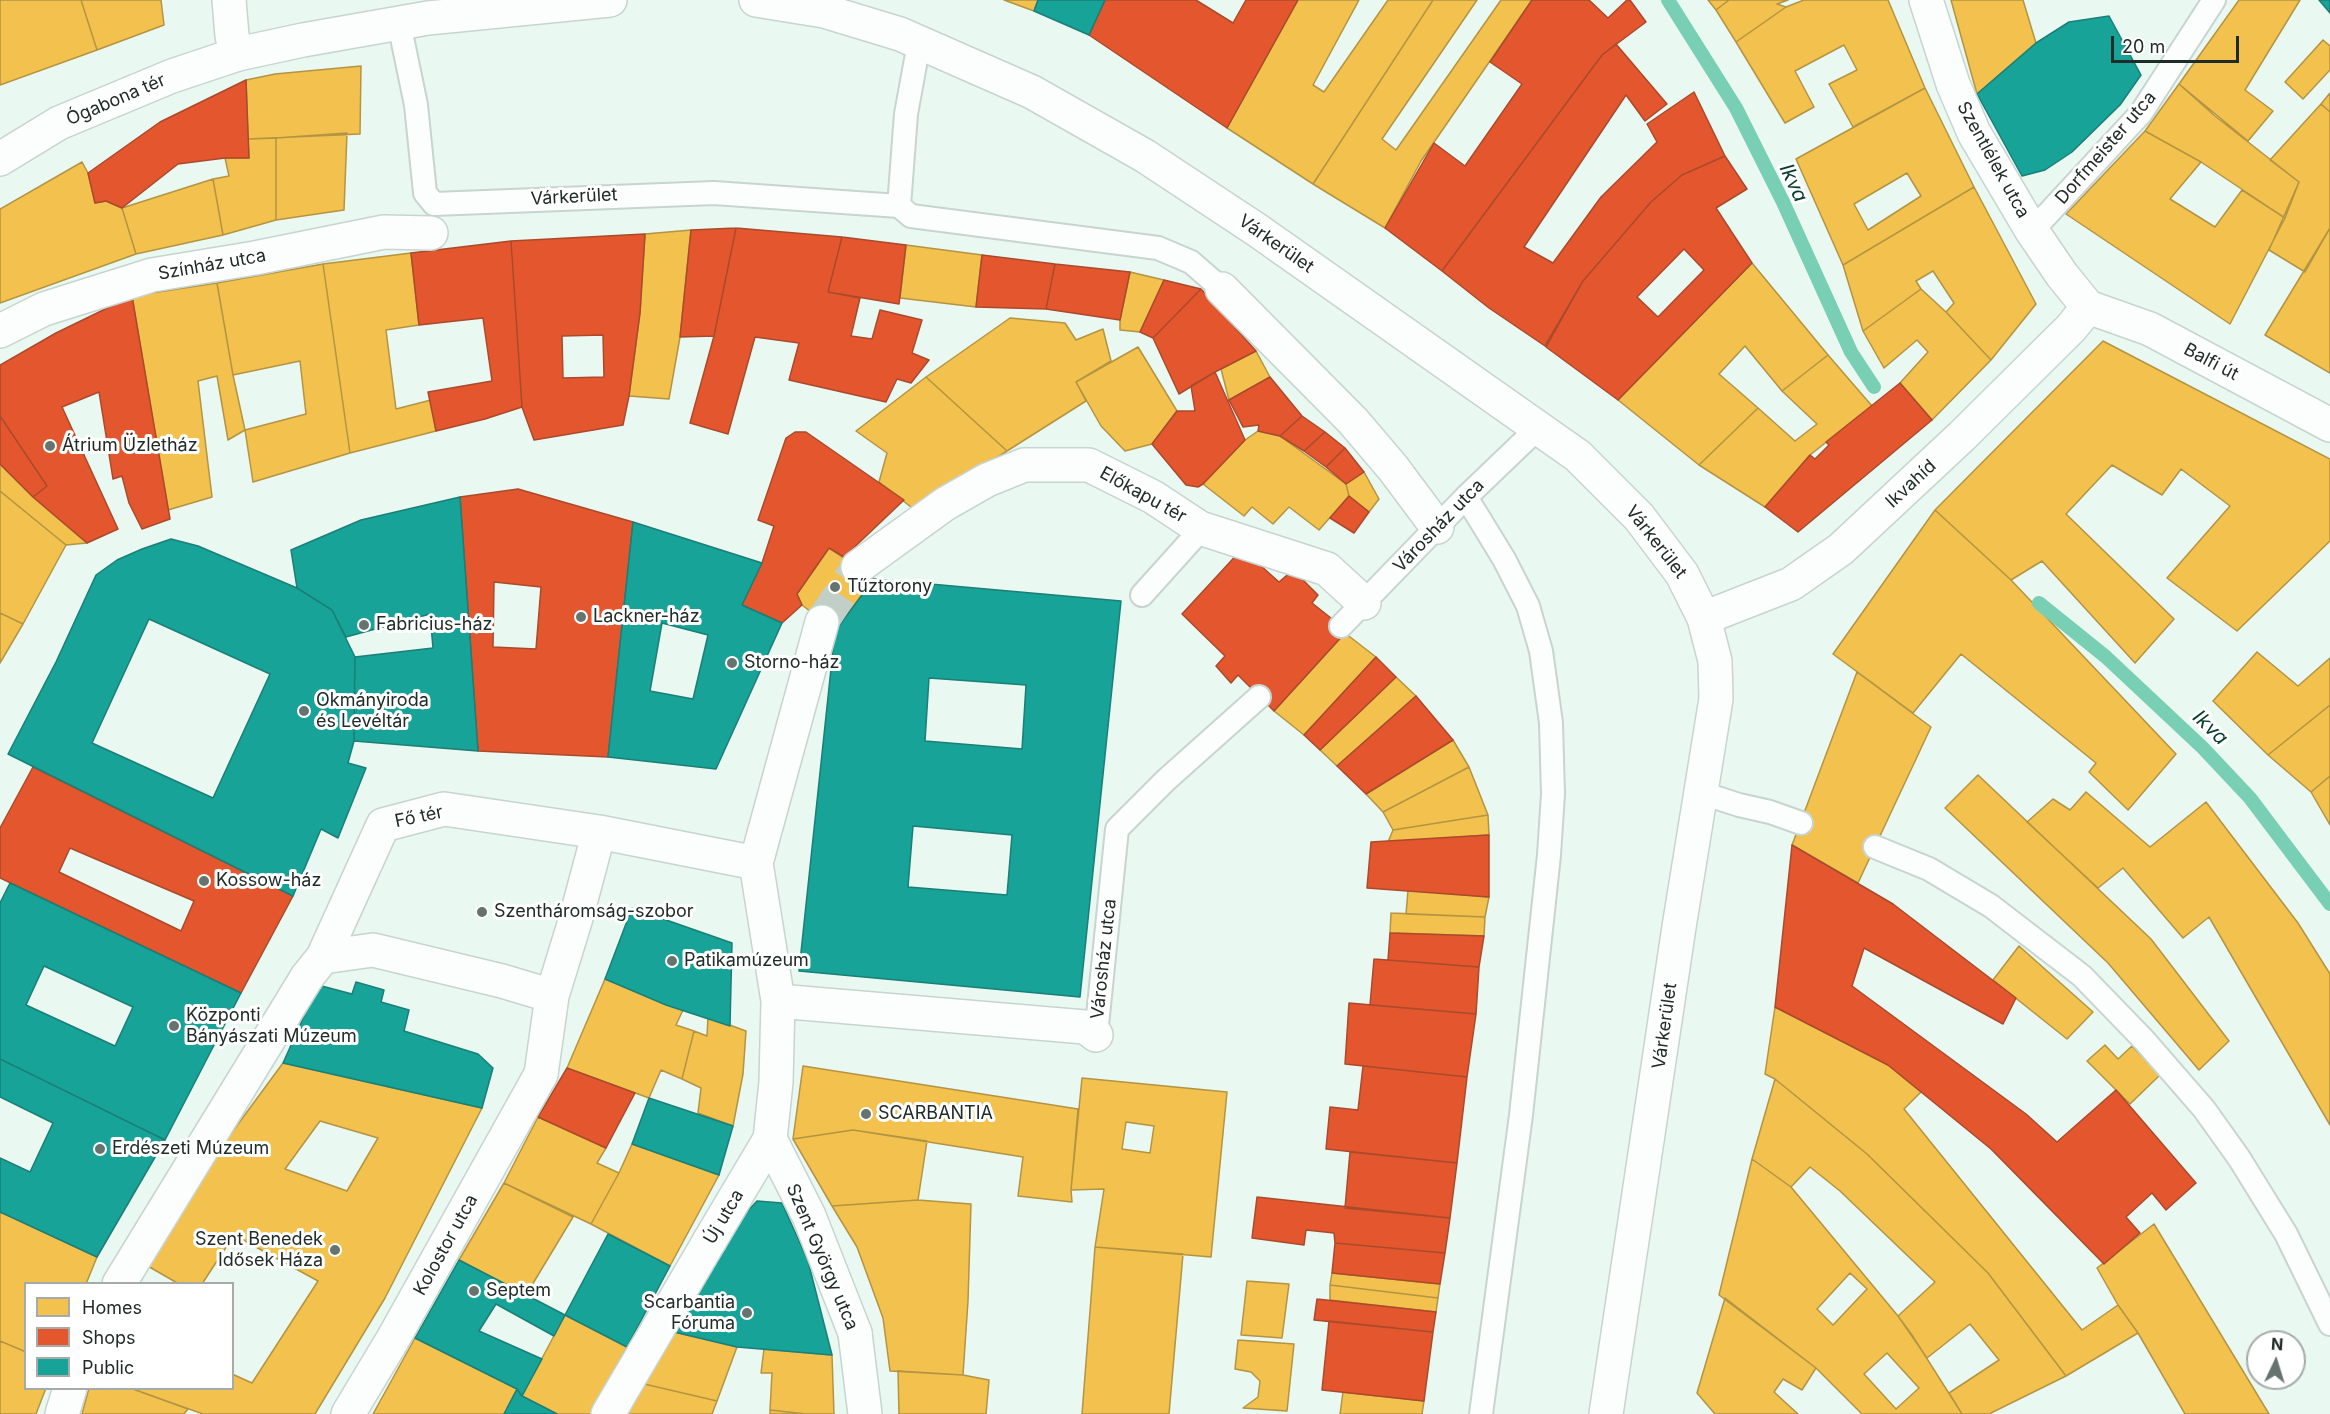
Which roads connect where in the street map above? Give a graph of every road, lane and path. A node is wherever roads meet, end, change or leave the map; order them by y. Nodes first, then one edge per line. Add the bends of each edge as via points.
1 (229, 0) edge
2 (610, 0) edge
3 (756, 0) edge
4 (1926, 0) edge
5 (2214, 0) edge
6 (399, 23) junction
7 (919, 43) junction
8 (238, 54) junction
9 (0, 159) edge
10 (899, 206) junction
11 (2032, 231) junction
12 (431, 233) dead end
13 (1222, 289) joint
14 (2088, 306) junction
15 (0, 331) edge
16 (2330, 425) edge
17 (1539, 427) junction
18 (1466, 497) junction
19 (1437, 527) junction
20 (1200, 528) junction
21 (858, 567) tunnel mouth
22 (1142, 595) dead end
23 (1364, 603) junction
24 (1704, 618) junction
25 (822, 622) tunnel mouth
26 (1341, 626) dead end
27 (1259, 697) dead end
28 (1702, 793) junction
29 (1801, 823) dead end
30 (599, 832) junction
31 (1875, 848) dead end
32 (756, 863) junction
33 (315, 967) junction
34 (552, 996) junction
35 (778, 1001) junction
36 (1096, 1035) joint
37 (770, 1139) junction
38 (120, 1282) edge
39 (2330, 1324) edge
40 (70, 1390) edge
41 (62, 1414) edge
42 (348, 1414) edge
43 (608, 1414) edge
44 (865, 1414) edge
45 (1481, 1414) edge
46 (1606, 1414) edge

1 - 8 street
2 - 6 street
3 - 7 street, Várkerület via 824,11
4 - 11 street, Szentlélek utca via 1953,84 1974,133
5 - 11 lane, Dorfmeister utca via 2141,112
6 - 8 street
6 - 10 lane, Várkerület via 416,105 425,193 434,204 714,193
7 - 10 lane via 906,114
7 - 17 street, Várkerület via 1032,92 1145,156
8 - 9 street, Ógabona tér via 172,76 59,123
10 - 13 lane, Várkerület via 911,216 1158,248 1191,262
11 - 14 street, Szentlélek utca
12 - 15 street, Színház utca via 384,232 152,275 44,309
13 - 19 street, Várkerület via 1353,421
14 - 16 street, Balfi út via 2150,329
14 - 24 street, Ikvahíd via 2071,328 1962,436 1841,549 1791,584
17 - 18 lane, Városház utca
17 - 24 street, Várkerület via 1578,456 1639,517 1682,574
18 - 19 lane, Városház utca
18 - 45 lane via 1528,606 1541,651 1551,723 1553,794 1521,1114
19 - 23 lane, Városház utca
20 - 21 street, Előkapu tér via 1153,496 1089,465 1024,465 945,504
20 - 22 lane
20 - 23 street, Előkapu tér via 1327,569
23 - 26 lane, Városház utca
24 - 28 street, Várkerület via 1715,661 1716,699
25 - 32 street
27 - 36 lane, Városház utca via 1117,829
28 - 29 lane
28 - 46 street, Várkerület
30 - 32 street, Fő tér
30 - 33 street, Fő tér via 444,809 383,825
30 - 34 street
31 - 39 lane via 1929,869 1991,906 2082,976 2144,1040 2204,1109 2239,1158 2286,1234
32 - 35 street
33 - 34 street via 373,950
33 - 38 street
34 - 42 street, Kolostor utca via 540,1074
35 - 36 street, Városház utca via 1085,1027
35 - 37 street, Új utca
37 - 43 street, Új utca
37 - 44 street, Szent György utca via 808,1216 855,1333
40 - 41 street

